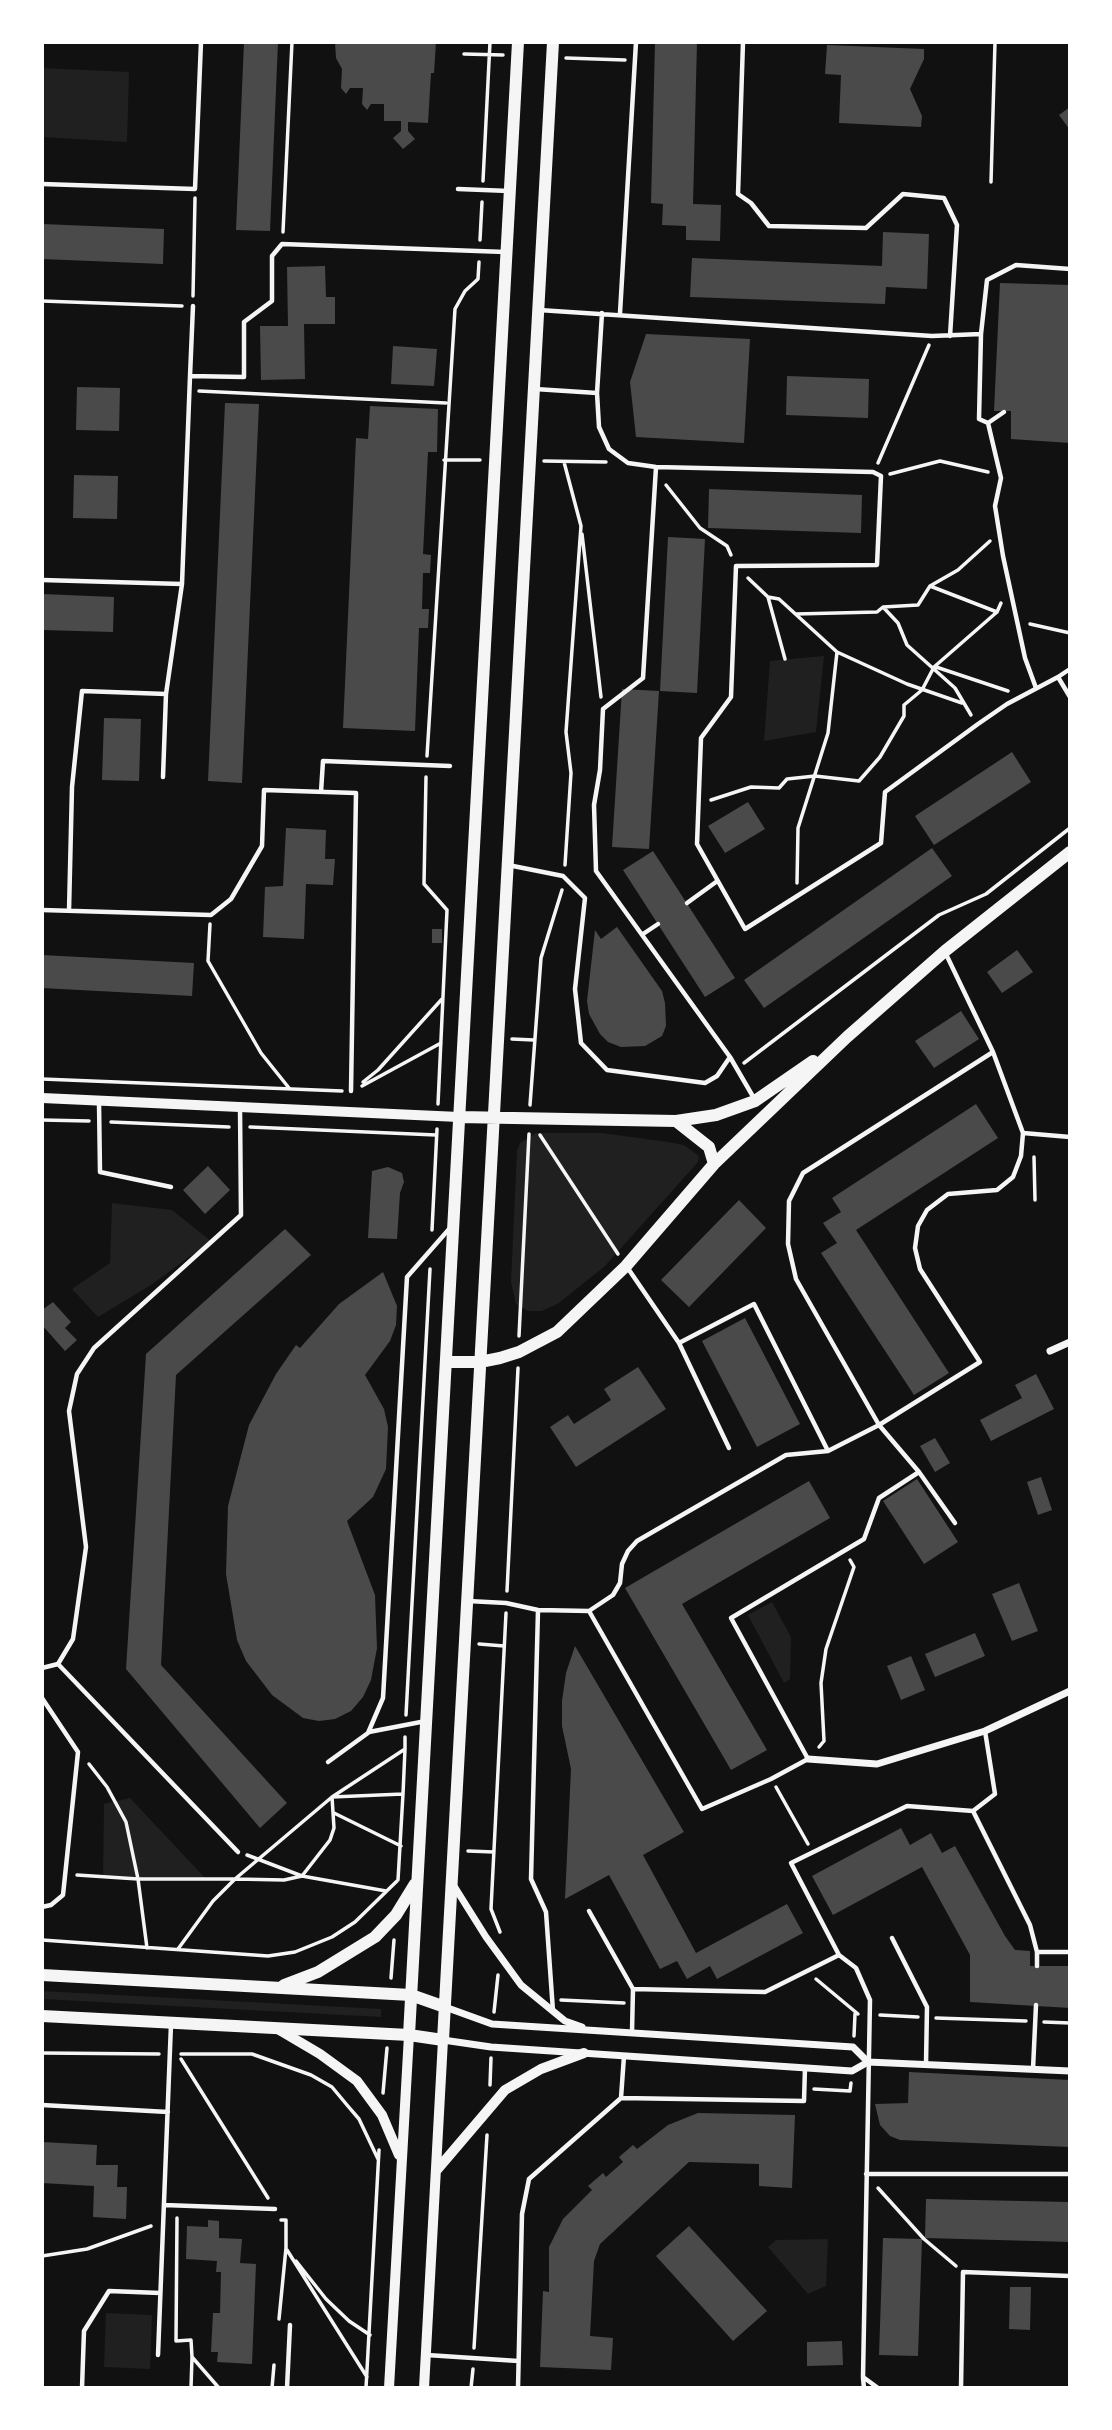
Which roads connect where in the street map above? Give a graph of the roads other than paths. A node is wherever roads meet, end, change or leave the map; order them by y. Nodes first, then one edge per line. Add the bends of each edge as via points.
1 (201, 42) edge
2 (518, 42) edge
3 (553, 42) edge
4 (636, 42) edge
5 (743, 42) edge
6 (42, 184) edge
7 (458, 189) dead end
8 (510, 191) junction
9 (506, 252) junction
10 (1070, 269) edge
11 (193, 306) road end
12 (538, 310) junction
13 (602, 313) junction
14 (620, 313) junction
15 (981, 334) junction
16 (950, 337) junction
17 (190, 376) junction
18 (534, 389) junction
19 (597, 393) junction
20 (1004, 412) dead end
21 (988, 423) junction
22 (655, 470) junction
23 (42, 580) edge
24 (182, 584) junction
25 (1070, 668) edge
26 (1058, 677) junction
27 (1036, 688) junction
28 (166, 694) junction
29 (1070, 697) edge
30 (450, 766) dead end
31 (163, 777) dead end
32 (321, 792) junction
33 (1070, 852) edge
34 (508, 865) junction
35 (716, 883) junction
36 (687, 903) dead end
37 (42, 910) edge
38 (69, 911) junction
39 (658, 924) dead end
40 (643, 934) junction
41 (945, 951) junction
42 (847, 1037) junction
43 (993, 1052) junction
44 (730, 1057) junction
45 (351, 1091) road end
46 (42, 1098) edge
47 (99, 1101) junction
48 (755, 1101) junction
49 (240, 1107) junction
50 (459, 1117) junction
51 (494, 1118) junction
52 (676, 1121) junction
53 (1023, 1133) junction
54 (1070, 1137) edge
55 (714, 1164) junction
56 (171, 1188) dead end
57 (453, 1224) junction
58 (626, 1266) junction
59 (1070, 1342) edge
60 (679, 1343) junction
61 (1050, 1351) dead end
62 (446, 1362) junction
63 (480, 1362) junction
64 (879, 1425) junction
65 (729, 1448) dead end
66 (828, 1451) junction
67 (919, 1472) junction
68 (955, 1523) dead end
69 (467, 1601) junction
70 (538, 1610) junction
71 (589, 1611) junction
72 (58, 1664) junction
73 (42, 1668) edge
74 (1070, 1691) edge
75 (42, 1699) edge
76 (426, 1721) junction
77 (985, 1731) junction
78 (368, 1733) junction
79 (808, 1759) junction
80 (328, 1762) dead end
81 (973, 1811) junction
82 (238, 1852) road end
83 (417, 1880) junction
84 (452, 1882) junction
85 (42, 1907) edge
86 (589, 1911) dead end
87 (892, 1938) dead end
88 (1037, 1952) junction
89 (1070, 1952) edge
90 (839, 1955) junction
91 (1037, 1966) dead end
92 (42, 1975) edge
93 (277, 1988) junction
94 (633, 1989) junction
95 (411, 1995) junction
96 (1036, 2005) dead end
97 (445, 2007) junction
98 (553, 2012) junction
99 (42, 2016) edge
100 (171, 2023) junction
101 (276, 2028) junction
102 (593, 2030) junction
103 (632, 2032) junction
104 (409, 2035) junction
105 (443, 2040) junction
106 (584, 2053) junction
107 (624, 2056) junction
108 (868, 2062) junction
109 (926, 2064) junction
110 (806, 2068) junction
111 (1033, 2069) junction
112 (1070, 2071) edge
113 (621, 2098) junction
114 (42, 2105) edge
115 (168, 2112) junction
116 (402, 2163) junction
117 (436, 2171) junction
118 (866, 2174) junction
119 (1070, 2174) edge
120 (164, 2205) junction
121 (275, 2209) road end
122 (1070, 2276) edge
123 (160, 2292) junction
124 (290, 2325) dead end
125 (158, 2355) dead end
126 (426, 2355) junction
127 (518, 2361) junction
128 (863, 2377) junction
129 (82, 2388) edge
130 (288, 2388) edge
131 (389, 2388) edge
132 (424, 2388) edge
133 (518, 2388) edge
134 (864, 2388) edge
135 (878, 2388) edge
136 (961, 2388) edge

1 - 6 lane via 195,189
2 - 8 main road
3 - 12 main road
4 - 14 lane
5 - 16 lane via 737,194 751,203 769,226 866,228 903,194 944,198 957,225
7 - 8 lane
8 - 9 main road
9 - 17 lane via 282,244 272,256 272,301 244,322 244,377
9 - 50 main road
10 - 15 lane via 1016,265 987,280
11 - 17 lane
12 - 13 lane
12 - 18 main road
13 - 14 lane
13 - 19 lane
14 - 16 lane
15 - 16 lane
15 - 21 lane via 979,419
17 - 24 lane
18 - 19 lane
18 - 34 main road
19 - 22 lane via 598,427 608,449 628,463
20 - 21 lane
21 - 27 lane via 1001,478 995,506 999,532 1025,658
22 - 35 lane via 873,471 881,476 877,565 736,566 731,697 701,738 697,844
22 - 40 lane via 643,678 603,709 594,805 596,871
23 - 24 lane
24 - 28 lane
25 - 26 lane
26 - 27 lane
26 - 29 lane
27 - 35 lane via 1006,704 885,792 881,843 746,929
28 - 31 lane
28 - 38 lane via 82,691 72,787
30 - 32 lane via 323,761
32 - 38 lane via 264,790 262,846 230,899 211,915
32 - 45 lane via 356,793
33 - 41 main road
34 - 44 lane via 563,876 585,898 575,989 581,1043 607,1070 705,1083 717,1076
34 - 51 main road
35 - 36 lane
37 - 38 lane
39 - 40 lane
40 - 44 lane
41 - 42 main road
41 - 43 lane
42 - 48 main road
42 - 55 main road
43 - 53 lane
43 - 64 lane via 803,1173 789,1201 788,1244 796,1279
44 - 48 lane
46 - 47 street
47 - 49 street
47 - 56 lane via 100,1172
48 - 52 main road via 716,1115
49 - 50 street
49 - 72 lane via 241,1215 94,1348 78,1374 69,1411 86,1547 74,1639
50 - 51 main road
50 - 57 main road
51 - 52 main road
51 - 63 main road
52 - 55 main road via 709,1147
53 - 54 lane
53 - 64 lane via 1013,1177 997,1191 948,1194 927,1210 918,1226 915,1248 920,1269 980,1362
55 - 58 main road
57 - 62 main road
57 - 78 lane via 407,1277 383,1698
58 - 60 lane
58 - 63 main road via 557,1332 519,1352
59 - 61 street
60 - 65 lane
60 - 66 lane via 754,1304
62 - 63 main road
62 - 76 main road
63 - 69 main road
64 - 66 lane
64 - 67 lane
66 - 71 lane via 786,1455 637,1541 628,1551 613,1595
67 - 68 lane
67 - 79 lane via 879,1497 864,1539 731,1618
69 - 70 lane
69 - 84 main road
70 - 71 lane
70 - 98 lane via 531,1879 546,1912
71 - 79 lane via 702,1809
72 - 73 lane
72 - 82 lane
74 - 77 street
75 - 85 lane via 78,1752 63,1895
76 - 78 lane
76 - 83 main road
77 - 79 street via 877,1764
77 - 81 lane via 995,1794
78 - 80 lane
81 - 88 lane via 1030,1925
81 - 90 lane via 907,1806 791,1863
83 - 93 main road via 404,1905 375,1937 318,1972
83 - 95 main road
84 - 97 main road
84 - 98 street via 500,1958 521,1985
86 - 94 lane
87 - 109 lane via 927,2007
88 - 89 lane
88 - 91 lane
90 - 94 lane via 765,1992
90 - 108 lane via 856,1968 870,2000
92 - 93 main road
93 - 95 main road
94 - 103 lane
95 - 97 main road
95 - 104 main road
96 - 111 lane
97 - 102 street via 492,2024
97 - 105 main road
98 - 102 street
99 - 100 main road
100 - 101 main road
100 - 115 lane
101 - 104 main road
101 - 116 street via 357,2081 382,2115
102 - 103 street
103 - 108 street via 853,2047
104 - 105 main road
104 - 116 street
105 - 106 street
105 - 117 street
106 - 107 street
106 - 117 street via 522,2079 489,2107
107 - 110 street
107 - 113 lane
108 - 109 street
108 - 110 street via 852,2071
108 - 118 lane
109 - 111 street
110 - 113 lane via 804,2101
111 - 112 street
113 - 127 lane via 529,2179 522,2214
114 - 115 lane
115 - 120 lane
116 - 131 street
117 - 126 street
118 - 119 lane
118 - 128 lane
120 - 121 lane
120 - 123 lane
122 - 136 lane via 963,2272
123 - 125 lane
123 - 129 lane via 109,2291 84,2330
124 - 130 lane
126 - 127 lane
126 - 132 street
127 - 133 lane
128 - 134 lane
128 - 135 lane

